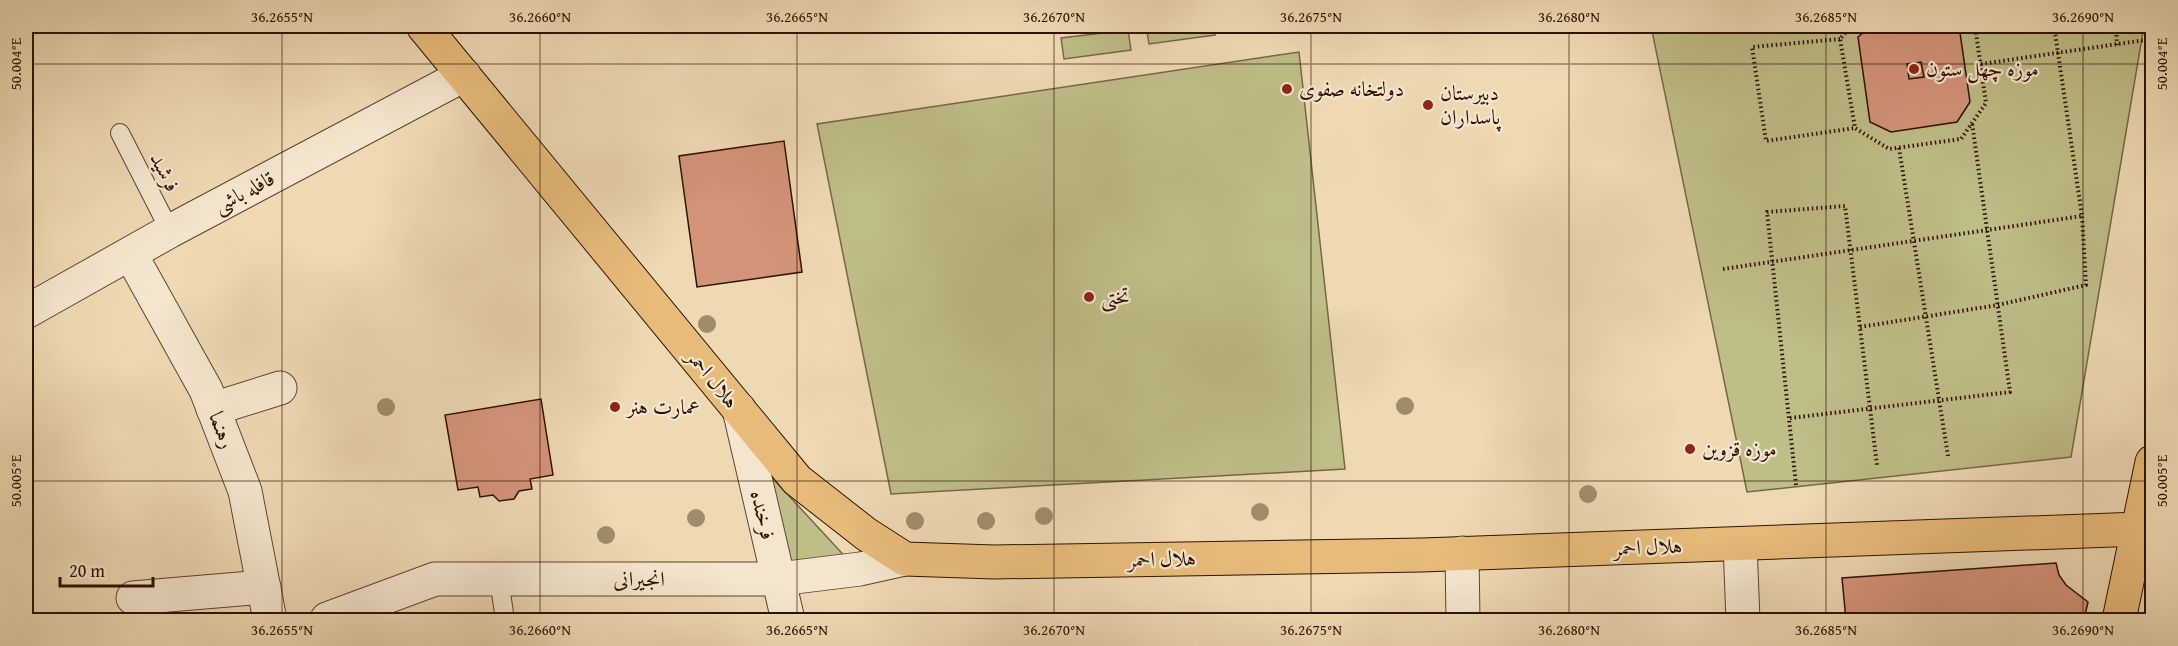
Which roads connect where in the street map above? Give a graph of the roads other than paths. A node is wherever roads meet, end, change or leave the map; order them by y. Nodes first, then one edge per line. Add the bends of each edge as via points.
1 (423, 26) edge
2 (465, 75) junction
3 (120, 133) dead end
4 (170, 231) junction
5 (131, 255) junction
6 (26, 312) edge
7 (280, 388) dead end
8 (213, 409) junction
9 (739, 410) junction
10 (2152, 462) edge
11 (2146, 530) edge
12 (1740, 544) junction
13 (1461, 553) junction
14 (905, 559) junction
15 (499, 579) junction
16 (779, 579) junction
17 (264, 587) junction
18 (133, 598) dead end
19 (323, 620) edge
20 (270, 621) edge
21 (505, 621) edge
22 (788, 621) edge
23 (1463, 621) edge
24 (1743, 621) edge
25 (2119, 621) edge

1 - 2 main road, هلال احمر
2 - 4 street, قافله باشی
2 - 9 main road, هلال احمر
3 - 4 lane, فرشید
4 - 5 street, قافله باشی
5 - 6 street, قافله باشی
5 - 8 street, رهنما
7 - 8 street
8 - 17 street, رهنما via 245,491
9 - 14 main road, هلال احمر via 797,480
9 - 16 street, فرخنده
10 - 11 main road
11 - 12 main road, هلال احمر
11 - 25 main road
12 - 13 main road, هلال احمر
12 - 24 street
13 - 14 main road, هلال احمر via 994,562
13 - 23 street
14 - 16 street, انجیرانی
15 - 16 street, انجیرانی
15 - 19 street, انجیرانی via 435,579
15 - 21 lane
16 - 22 street, فرخنده
17 - 18 street
17 - 20 street, رهنما

